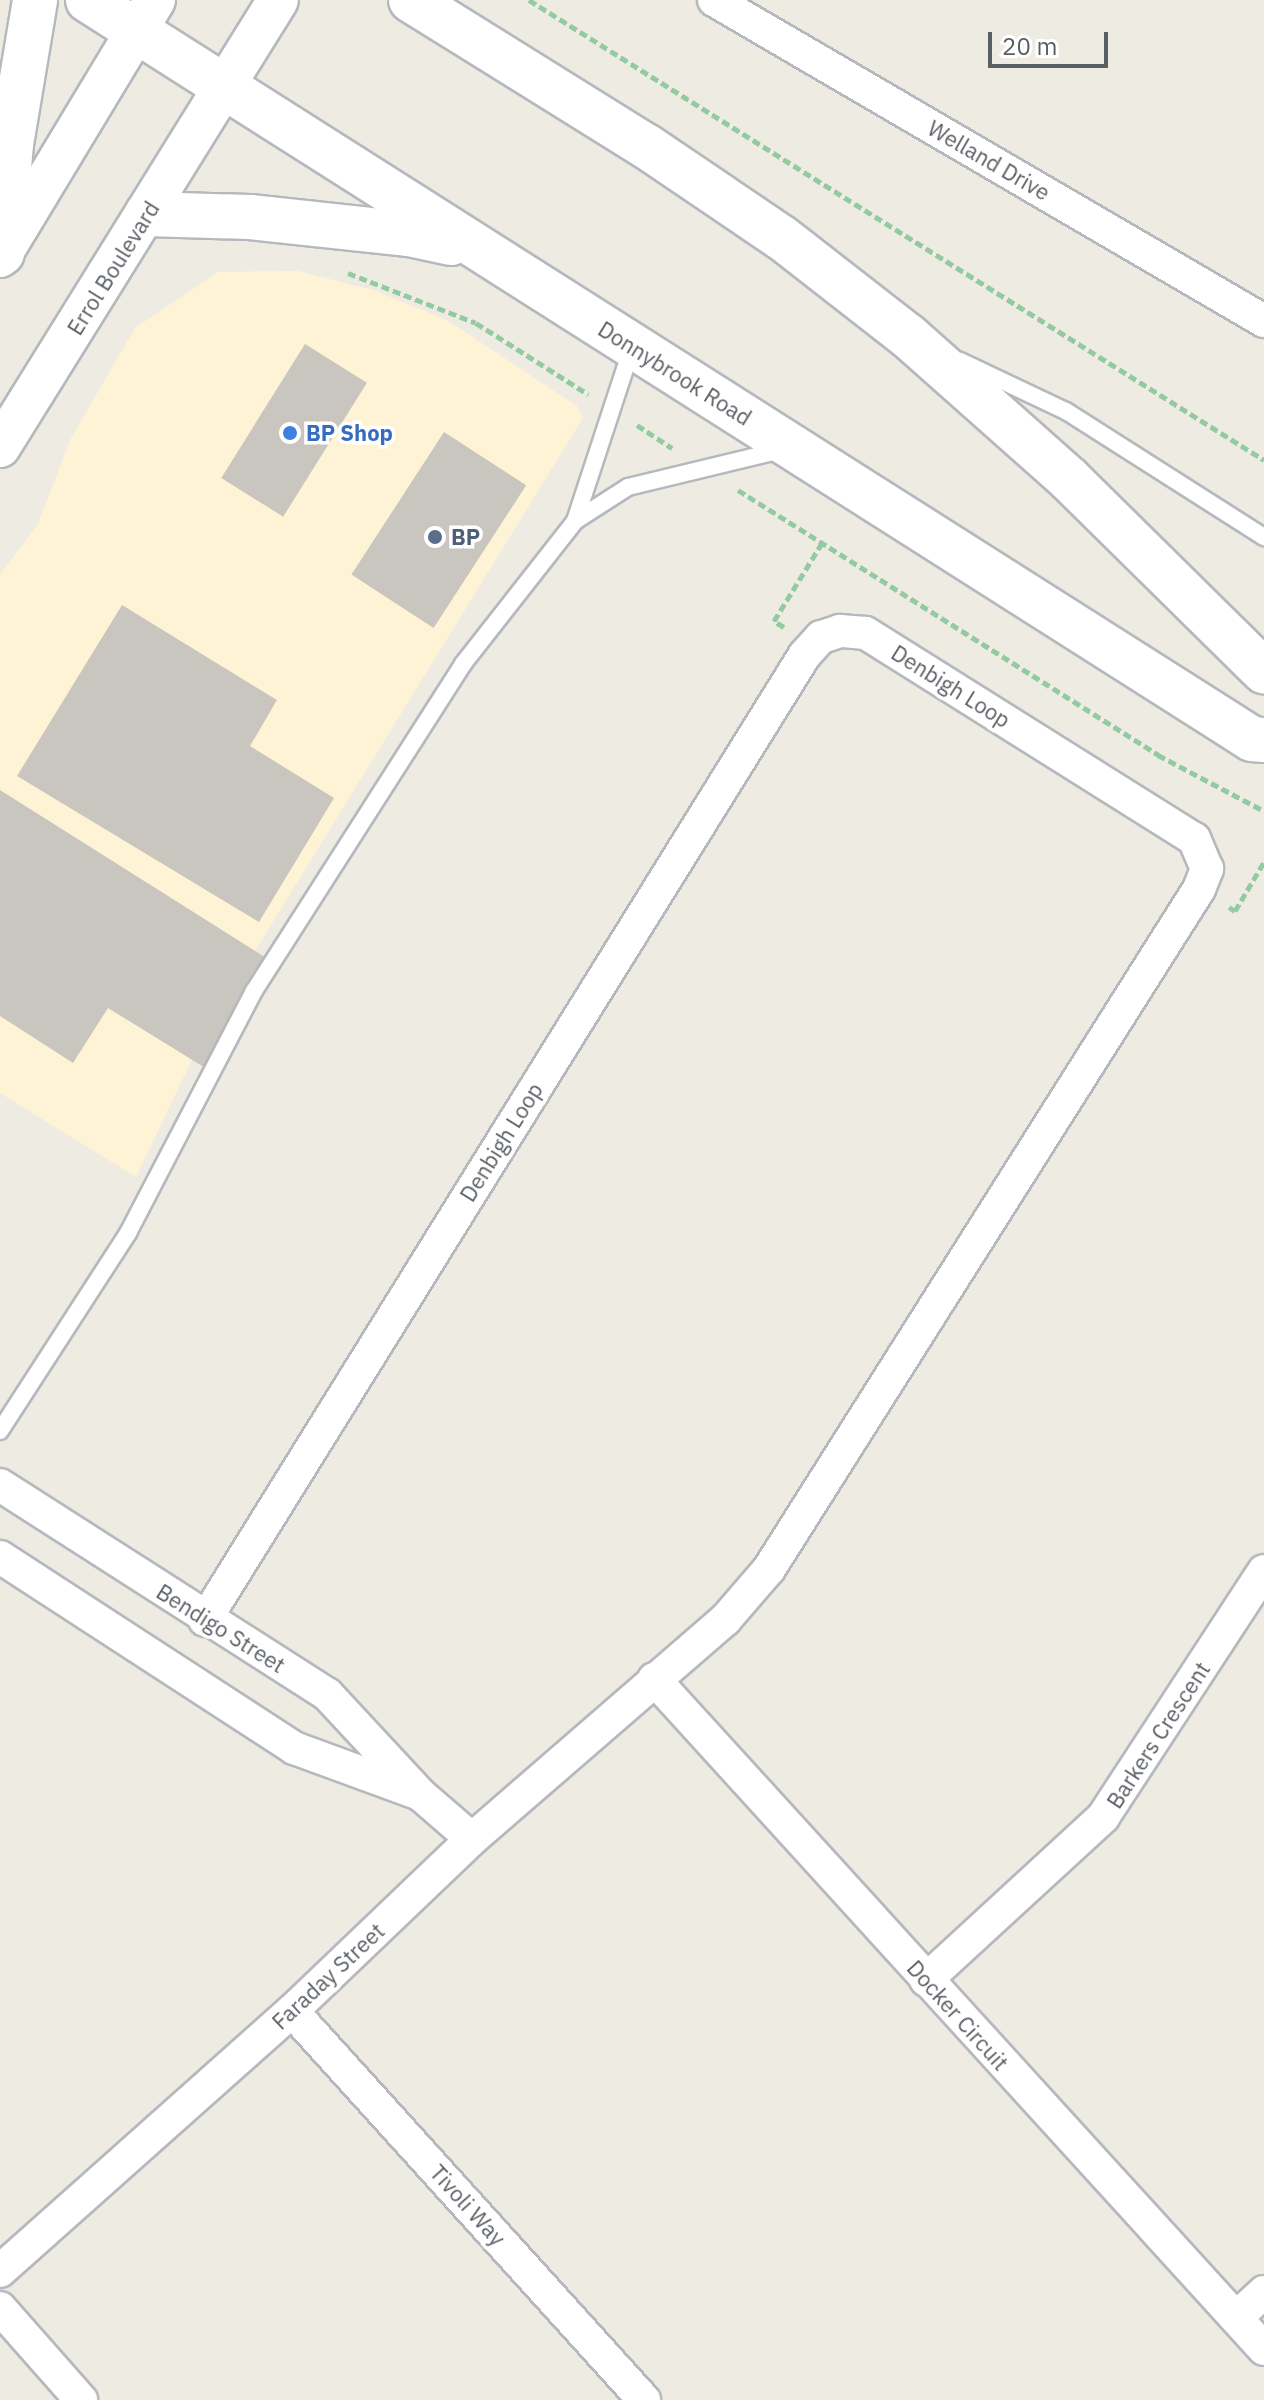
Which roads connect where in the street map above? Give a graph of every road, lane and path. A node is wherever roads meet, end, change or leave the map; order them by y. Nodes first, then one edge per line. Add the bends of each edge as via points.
1 (35, 0) edge
2 (88, 0) edge
3 (278, 0) edge
4 (529, 0) edge
5 (714, 0) edge
6 (434, 7) edge
7 (146, 16) edge
8 (224, 88) junction
9 (147, 214) junction
10 (480, 250) junction
11 (1, 255) edge
12 (345, 272) dead end
13 (1264, 321) edge
14 (908, 336) junction
15 (633, 347) junction
16 (612, 409) junction
17 (0, 447) edge
18 (794, 447) junction
19 (1264, 460) edge
20 (704, 469) junction
21 (575, 521) junction
22 (1264, 537) edge
23 (822, 543) junction
24 (813, 645) junction
25 (1264, 671) edge
26 (1264, 740) edge
27 (1264, 811) edge
28 (0, 1431) edge
29 (0, 1485) edge
30 (0, 1557) edge
31 (1264, 1571) edge
32 (205, 1620) junction
33 (654, 1679) junction
34 (421, 1795) junction
35 (472, 1839) junction
36 (926, 1980) junction
37 (292, 2011) junction
38 (0, 2271) edge
39 (1264, 2292) edge
40 (0, 2308) edge
41 (1236, 2318) junction
42 (1264, 2349) edge
43 (81, 2400) edge
44 (644, 2400) edge

1 - 11 main road via 11,144
2 - 7 main road, Donnybrook Road
3 - 8 street, Errol Boulevard
4 - 19 path
5 - 13 street, Welland Drive
6 - 14 main road via 782,238
7 - 8 main road, Donnybrook Road
7 - 11 street
8 - 9 street, Errol Boulevard
8 - 10 main road, Donnybrook Road
9 - 10 main road via 250,217 409,234
9 - 17 street, Errol Boulevard
10 - 15 main road, Donnybrook Road
12 - 16 path via 476,323
14 - 22 lane via 1066,411
14 - 25 main road via 1069,479
15 - 16 lane
15 - 18 main road, Donnybrook Road
16 - 20 path
16 - 21 lane
18 - 20 lane
18 - 26 main road, Donnybrook Road via 1252,739
20 - 21 lane via 628,487
20 - 23 path
21 - 28 lane via 463,664 254,991 128,1233
23 - 24 path via 774,621
23 - 27 path via 1158,755
24 - 32 street, Denbigh Loop
24 - 33 street, Denbigh Loop via 840,631 865,633 1194,839 1207,869 814,1506 725,1620
29 - 32 street, Bendigo Street
30 - 34 street, Bendigo Street via 294,1748
31 - 36 street, Barkers Crescent via 1103,1817
32 - 34 street, Bendigo Street via 327,1694
33 - 35 street, Faraday Street
33 - 36 street, Docker Circuit
34 - 35 street, Bendigo Street
35 - 37 street, Faraday Street
36 - 41 street, Docker Circuit
37 - 38 street, Faraday Street
37 - 44 street, Tivoli Way
39 - 41 street
40 - 43 street
41 - 42 street, Docker Circuit

